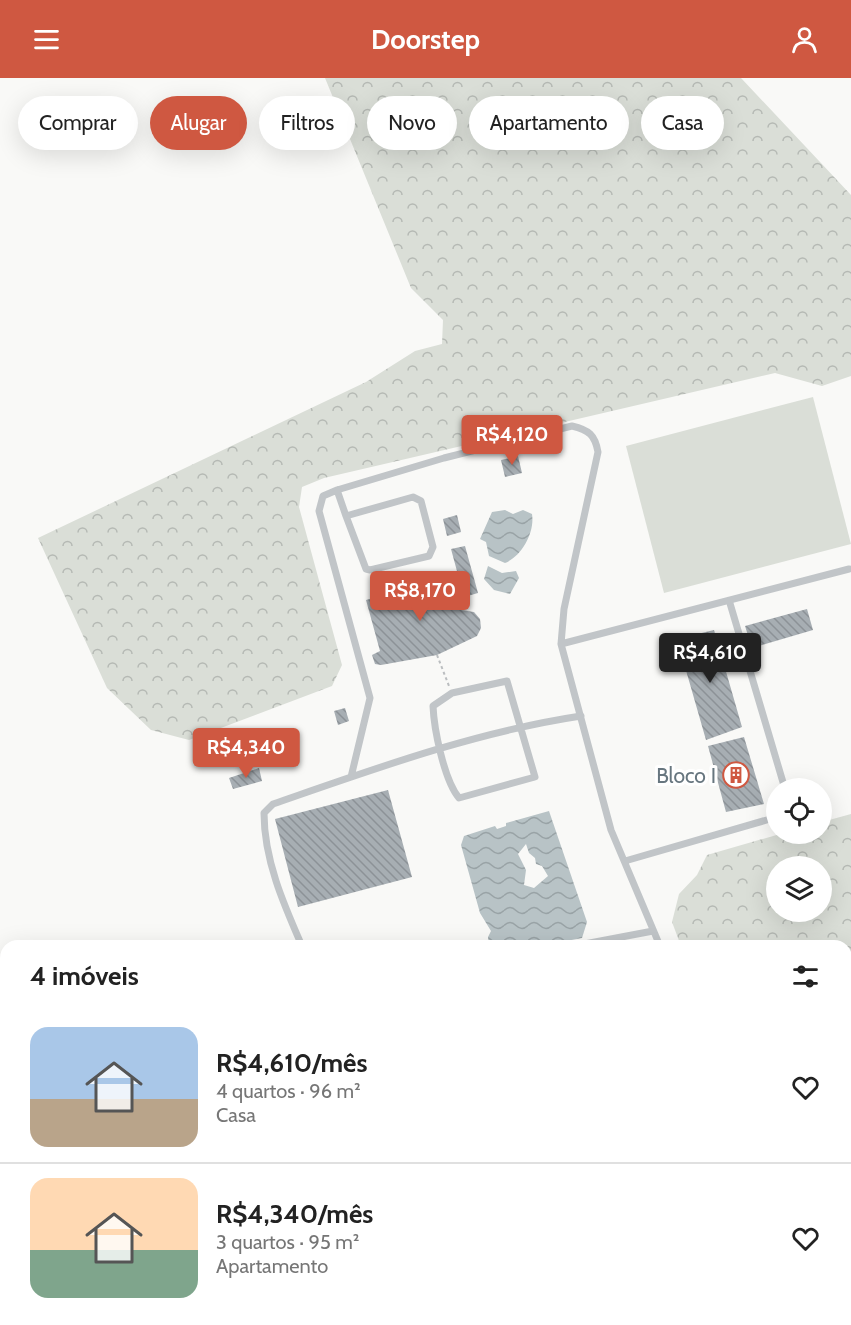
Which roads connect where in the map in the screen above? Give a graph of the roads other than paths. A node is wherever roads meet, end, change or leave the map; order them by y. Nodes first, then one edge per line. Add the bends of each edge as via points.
1 (337, 490) junction
2 (346, 516) junction
3 (849, 569) dead end
4 (729, 600) junction
5 (561, 644) junction
6 (581, 716) junction
7 (521, 725) junction
8 (441, 749) junction
9 (351, 777) junction
10 (782, 778) edge
11 (766, 820) edge
12 (625, 861) junction
13 (653, 931) junction
14 (299, 940) edge
15 (606, 940) edge
16 (657, 940) edge

1 - 2 lane
1 - 5 lane via 533,435 572,426 586,429 596,438 598,452 564,609
1 - 9 lane via 322,496 320,511 370,698
2 - 2 lane via 366,569 432,553 418,498
3 - 4 lane
4 - 5 lane
4 - 10 lane
5 - 6 lane
6 - 7 lane
6 - 12 lane via 611,830
7 - 8 lane
7 - 8 lane via 507,681 452,693 433,706 433,723
7 - 8 lane via 533,779 459,798
8 - 9 lane
9 - 14 lane via 273,804 264,813 278,892
11 - 12 lane
12 - 13 lane
13 - 15 lane
13 - 16 lane

